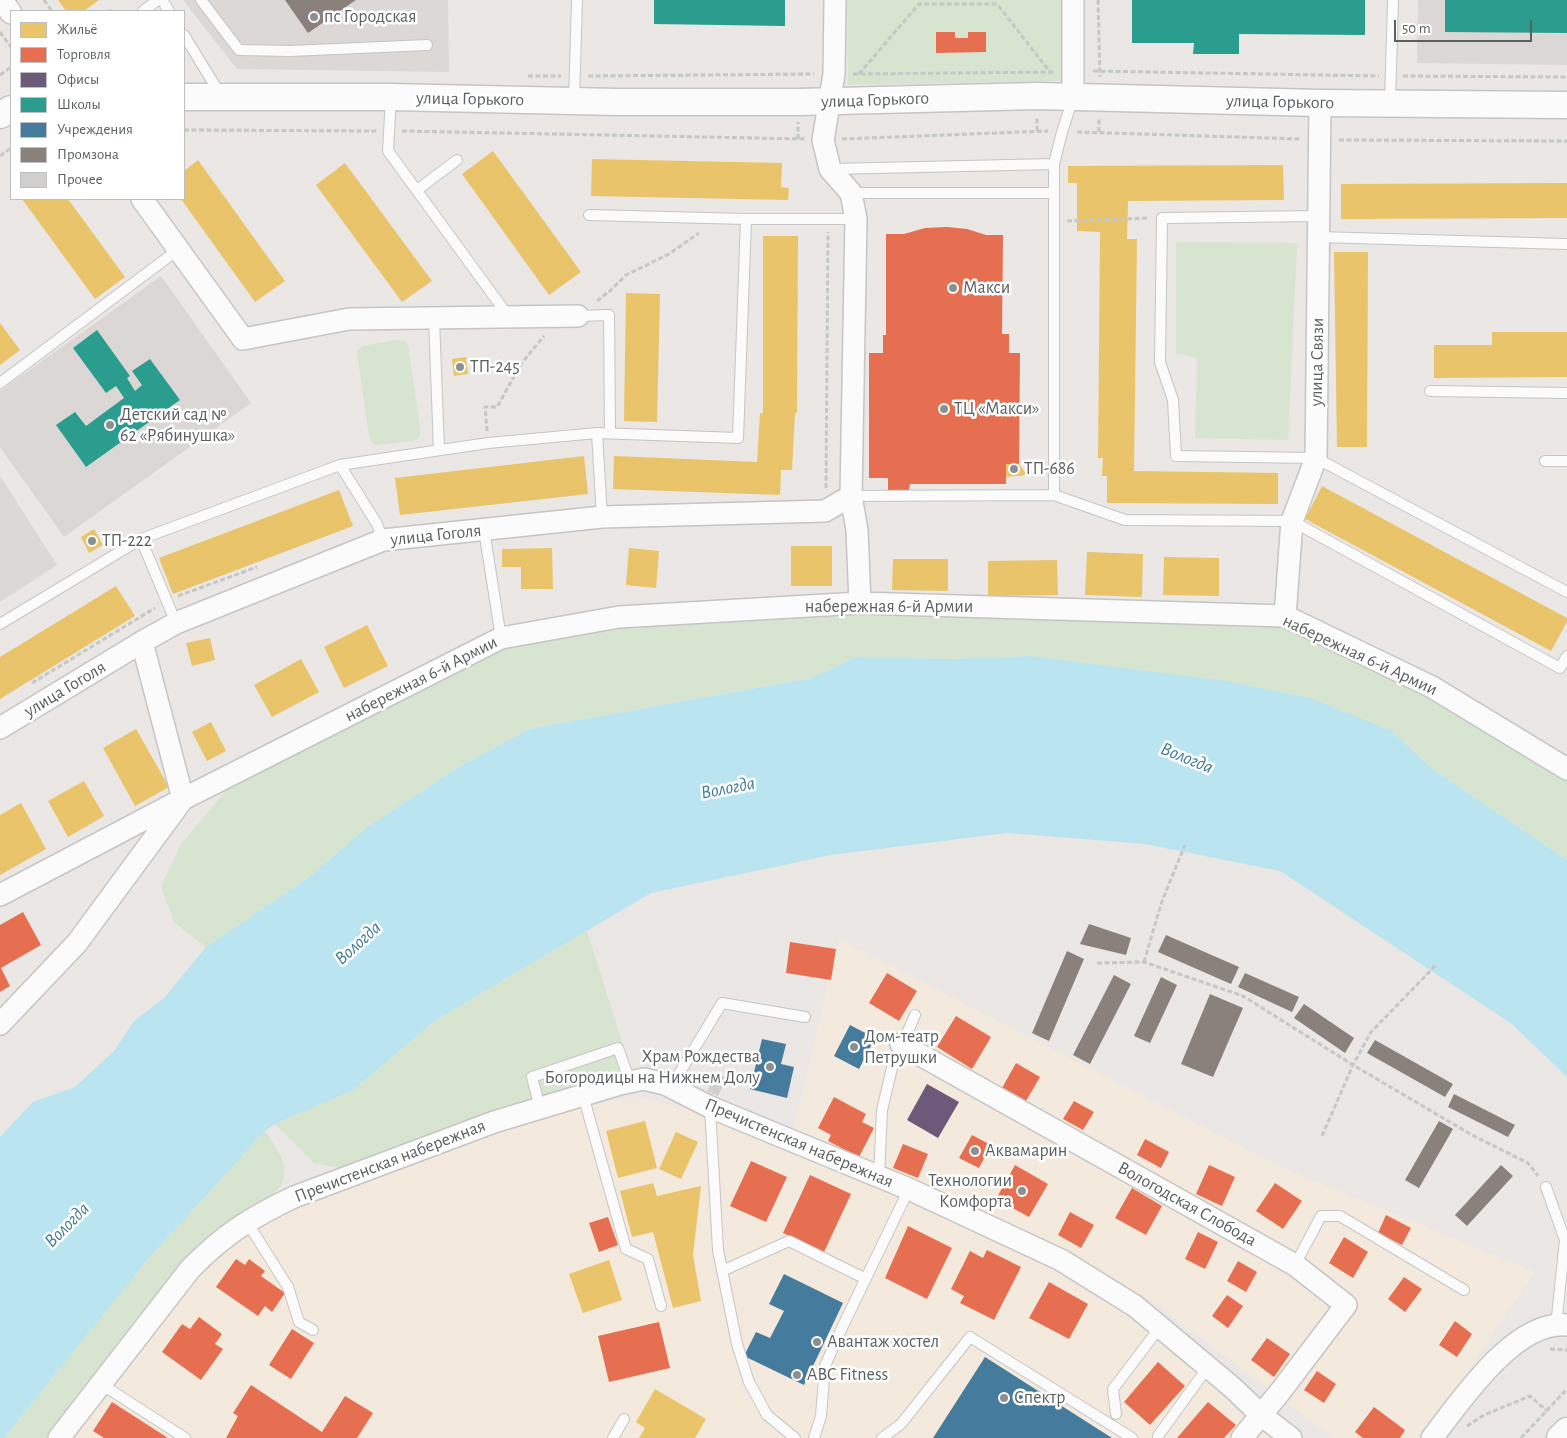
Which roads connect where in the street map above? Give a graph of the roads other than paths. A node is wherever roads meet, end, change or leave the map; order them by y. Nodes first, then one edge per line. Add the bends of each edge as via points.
1 (2, 0) edge
2 (158, 0) edge
3 (201, 0) edge
4 (577, 0) edge
5 (835, 0) edge
6 (1073, 0) edge
7 (1393, 0) edge
8 (144, 6) edge
9 (10, 12) edge
10 (185, 37) edge
11 (427, 45) dead end
12 (1073, 84) junction
13 (185, 97) edge
14 (222, 97) junction
15 (391, 97) junction
16 (574, 101) junction
17 (828, 102) junction
18 (1320, 103) junction
19 (1390, 104) junction
20 (1567, 105) edge
21 (457, 160) dead end
22 (1054, 164) junction
23 (830, 169) junction
24 (417, 190) junction
25 (850, 193) junction
26 (1054, 193) junction
27 (143, 200) edge
28 (589, 214) dead end
29 (1319, 216) junction
30 (746, 219) junction
31 (856, 219) junction
32 (1318, 237) junction
33 (1567, 244) edge
34 (178, 249) junction
35 (578, 316) joint
36 (434, 318) junction
37 (509, 318) junction
38 (0, 383) edge
39 (1430, 391) dead end
40 (1567, 393) edge
41 (597, 433) junction
42 (610, 433) junction
43 (439, 450) junction
44 (1316, 458) junction
45 (1545, 461) dead end
46 (1567, 461) edge
47 (340, 465) junction
48 (1054, 495) junction
49 (851, 496) junction
50 (602, 517) junction
51 (1292, 521) junction
52 (484, 530) junction
53 (141, 539) junction
54 (383, 540) junction
55 (1567, 592) edge
56 (860, 603) junction
57 (1285, 616) junction
58 (0, 624) edge
59 (176, 624) junction
60 (501, 638) junction
61 (142, 642) junction
62 (1567, 656) edge
63 (0, 728) edge
64 (1567, 769) edge
65 (183, 799) junction
66 (0, 895) edge
67 (915, 1015) dead end
68 (805, 1017) dead end
69 (0, 1024) edge
70 (901, 1044) junction
71 (630, 1082) junction
72 (671, 1087) junction
73 (583, 1095) junction
74 (710, 1107) junction
75 (540, 1108) junction
76 (879, 1177) junction
77 (1546, 1187) road end
78 (909, 1189) junction
79 (247, 1222) junction
80 (1295, 1265) junction
81 (722, 1271) junction
82 (866, 1278) junction
83 (1464, 1290) dead end
84 (662, 1306) dead end
85 (1561, 1325) edge
86 (1160, 1327) junction
87 (312, 1330) dead end
88 (1208, 1367) junction
89 (100, 1384) junction
90 (1116, 1414) dead end
91 (1261, 1415) junction
92 (624, 1419) dead end
93 (1567, 1431) edge
94 (1158, 1436) dead end
95 (59, 1438) edge
96 (184, 1438) edge
97 (613, 1438) edge
98 (795, 1438) edge
99 (814, 1438) edge
100 (882, 1438) edge
101 (1132, 1438) edge
102 (1242, 1438) edge
103 (1292, 1438) edge
104 (1432, 1438) edge
105 (1560, 1438) edge

1 - 9 street
2 - 8 lane
3 - 11 lane via 239,50
4 - 16 lane
5 - 17 street via 824,74
6 - 12 street
7 - 19 lane
10 - 14 lane
12 - 17 street, улица Горького via 965,97
12 - 18 street, улица Горького
12 - 22 lane
13 - 14 street, улица Горького
14 - 15 street, улица Горького
15 - 16 street, улица Горького
15 - 24 lane via 388,151
16 - 17 street, улица Горького
17 - 23 street via 822,140
18 - 19 street, улица Горького
18 - 29 street, улица Связи
19 - 20 street, улица Горького
21 - 24 lane
22 - 23 lane
22 - 26 lane
23 - 25 street
24 - 37 lane
25 - 26 lane
25 - 31 street
26 - 48 lane
27 - 34 street
28 - 30 lane
29 - 32 street, улица Связи
29 - 44 lane via 1162,218 1160,362 1173,400 1176,456
30 - 31 lane
30 - 42 lane via 738,438
31 - 49 street
32 - 33 lane
32 - 44 street, улица Связи
34 - 36 street via 243,339 349,319
34 - 38 lane
35 - 37 street
35 - 42 lane via 609,314
36 - 37 street
36 - 43 lane
39 - 40 lane
41 - 42 lane
41 - 43 lane
41 - 50 lane
43 - 47 lane
44 - 51 street, улица Связи
44 - 55 lane
45 - 46 lane
47 - 53 lane
47 - 54 lane via 377,524
48 - 49 lane
48 - 51 lane via 1125,520
49 - 50 street, улица Гоголя via 825,511
49 - 56 street via 857,530
50 - 52 street, улица Гоголя
51 - 57 street, улица Связи
51 - 62 lane via 1560,668
52 - 54 street, улица Гоголя
52 - 60 lane
53 - 58 lane
53 - 59 lane
54 - 59 street, улица Гоголя
56 - 57 street, набережная 6-й Армии
56 - 60 street, набережная 6-й Армии via 619,617
57 - 64 street, набережная 6-й Армии via 1432,687
59 - 61 street, улица Гоголя
60 - 65 street, набережная 6-й Армии
61 - 63 street, улица Гоголя
61 - 65 street
65 - 66 street, набережная 6-й Армии
65 - 69 street, набережная 6-й Армии via 77,943
67 - 70 lane
68 - 72 lane via 722,1003
70 - 76 lane via 882,1110
70 - 80 street, Вологодская Слобода
71 - 72 street, Пречистенская набережная via 644,1079
71 - 73 street, Пречистенская набережная
71 - 75 lane via 618,1048 532,1077
72 - 74 street, Пречистенская набережная
73 - 75 street, Пречистенская набережная
73 - 84 lane via 626,1249 648,1259
74 - 76 street, Пречистенская набережная
74 - 81 lane
75 - 79 street, Пречистенская набережная via 494,1122 303,1194
76 - 78 street, Пречистенская набережная
77 - 85 lane via 1565,1240
78 - 82 lane
78 - 86 street, Пречистенская набережная via 1060,1260 1135,1306
79 - 87 lane via 288,1287 299,1322
79 - 89 street, Пречистенская набережная via 212,1247 191,1268
80 - 83 lane via 1321,1216 1340,1216
80 - 91 street, Вологодская Слобода via 1346,1305
81 - 82 lane via 788,1241
81 - 98 lane via 737,1344 749,1382 767,1415
82 - 99 lane via 825,1366 822,1416
85 - 104 street via 1534,1331 1499,1357
86 - 88 street, Пречистенская набережная
86 - 90 lane via 1113,1389
88 - 91 street, Пречистенская набережная
88 - 94 lane
89 - 95 street, Пречистенская набережная
89 - 96 lane
91 - 102 street
91 - 103 street, Пречистенская набережная
92 - 97 lane
93 - 105 street
100 - 101 lane via 901,1424 970,1337

